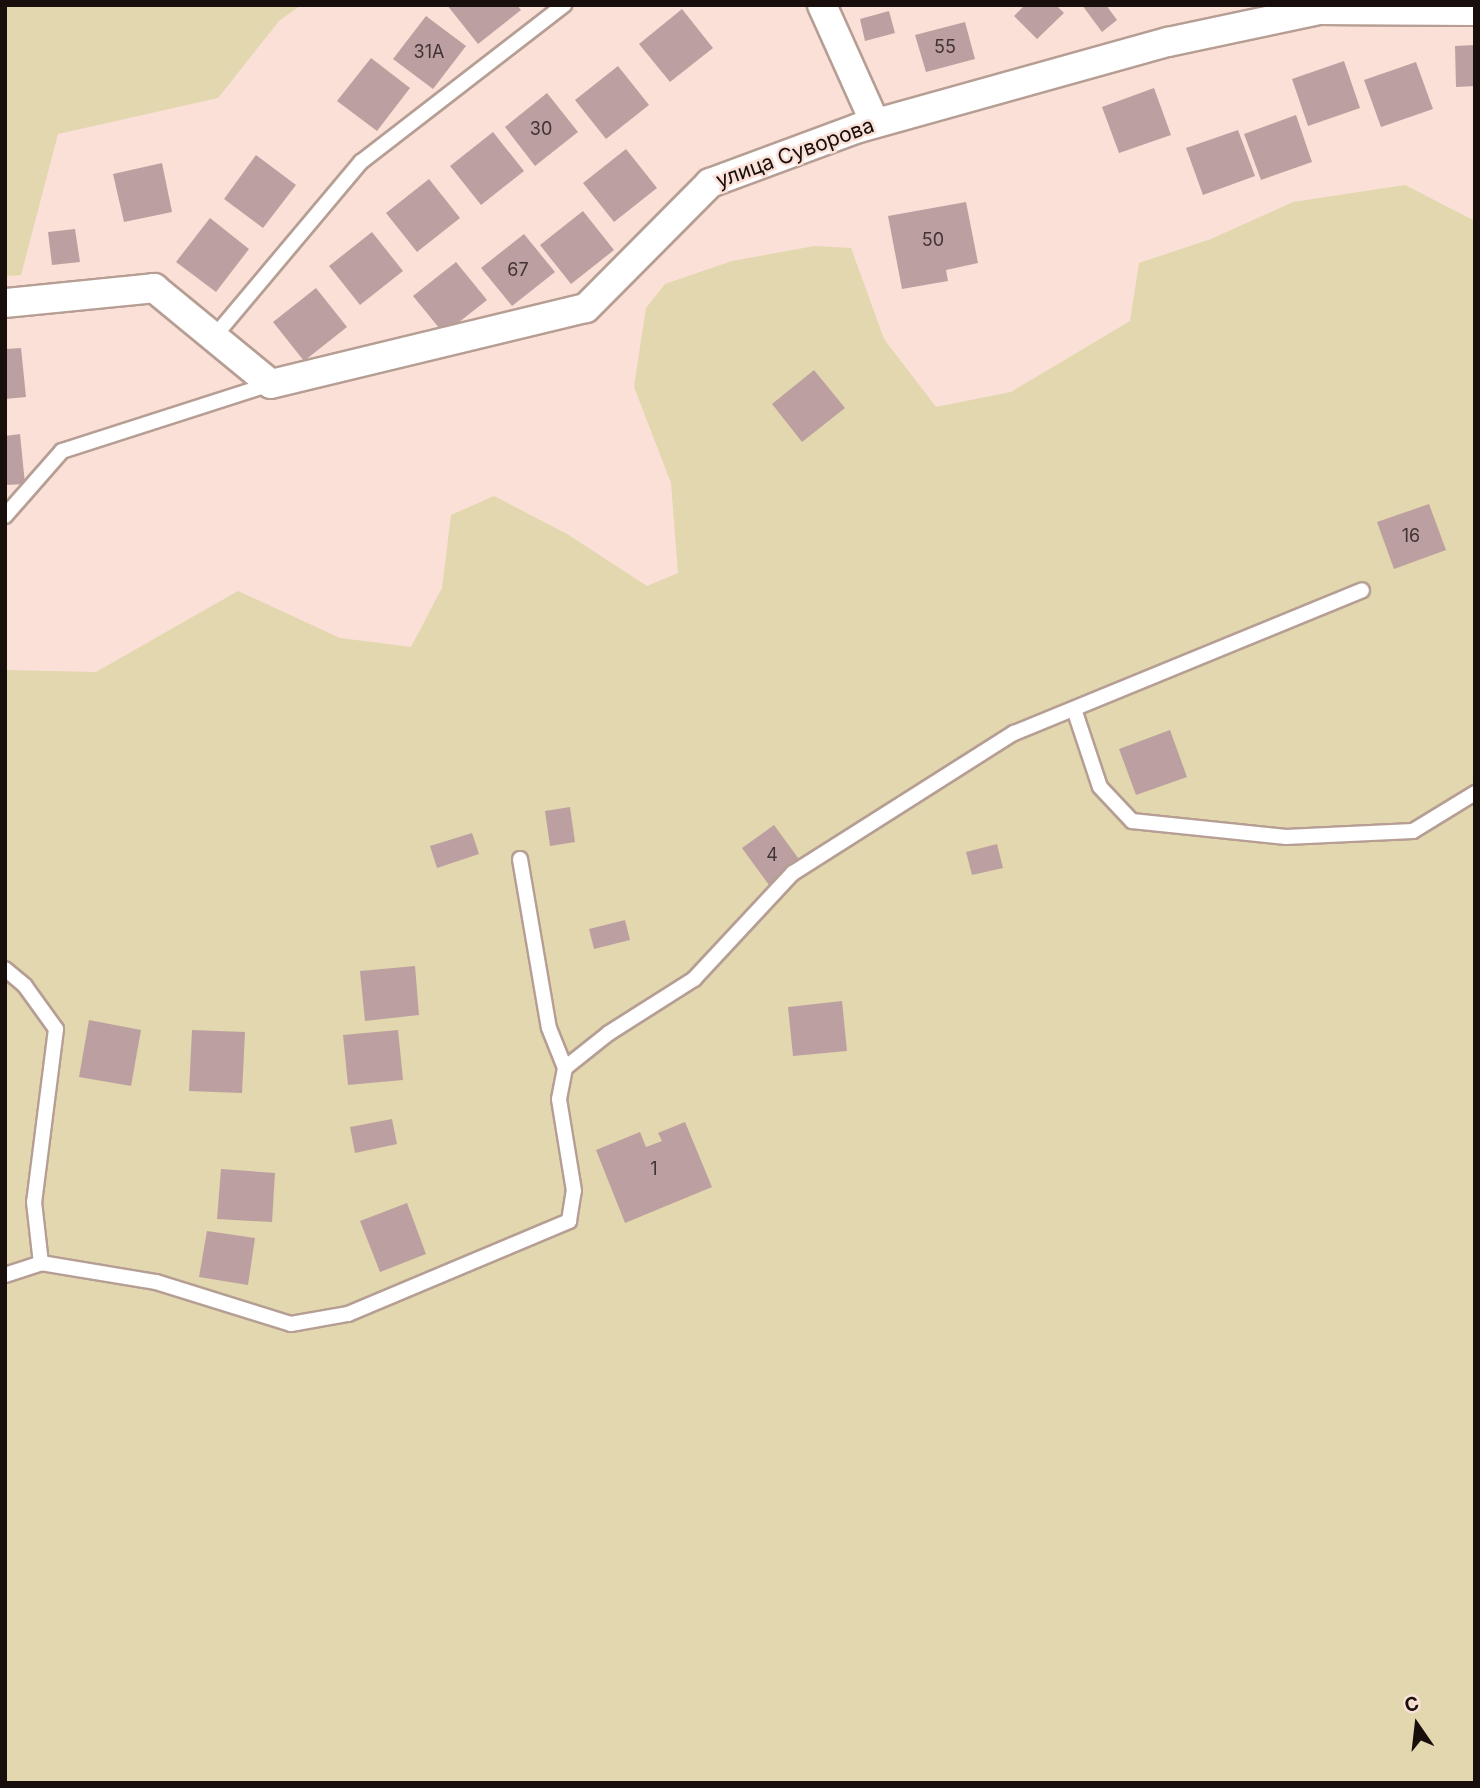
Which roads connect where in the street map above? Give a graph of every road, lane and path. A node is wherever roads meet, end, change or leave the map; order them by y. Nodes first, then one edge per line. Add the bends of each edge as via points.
1 (564, 5) edge
2 (822, 5) edge
3 (1475, 10) edge
4 (875, 123) junction
5 (5, 303) edge
6 (215, 337) junction
7 (271, 384) junction
8 (5, 516) edge
9 (1362, 590) dead end
10 (1074, 709) junction
11 (1475, 793) edge
12 (520, 859) dead end
13 (5, 969) edge
14 (565, 1068) junction
15 (41, 1263) junction
16 (5, 1275) edge

1 - 6 lane via 361,162
2 - 4 street
3 - 4 street, улица Суворова via 1318,10 1168,43
4 - 7 street, улица Суворова via 710,183 586,308
5 - 6 street via 154,288
6 - 7 street
7 - 8 lane via 62,451
9 - 10 lane
10 - 11 lane via 1100,787 1132,821 1286,836 1413,831
10 - 14 lane via 1014,733 793,873 695,979
12 - 14 lane via 550,1028
13 - 15 lane via 56,1029 34,1202
14 - 15 lane via 559,1099 574,1191 569,1222 348,1314 290,1325 156,1282
15 - 16 lane

